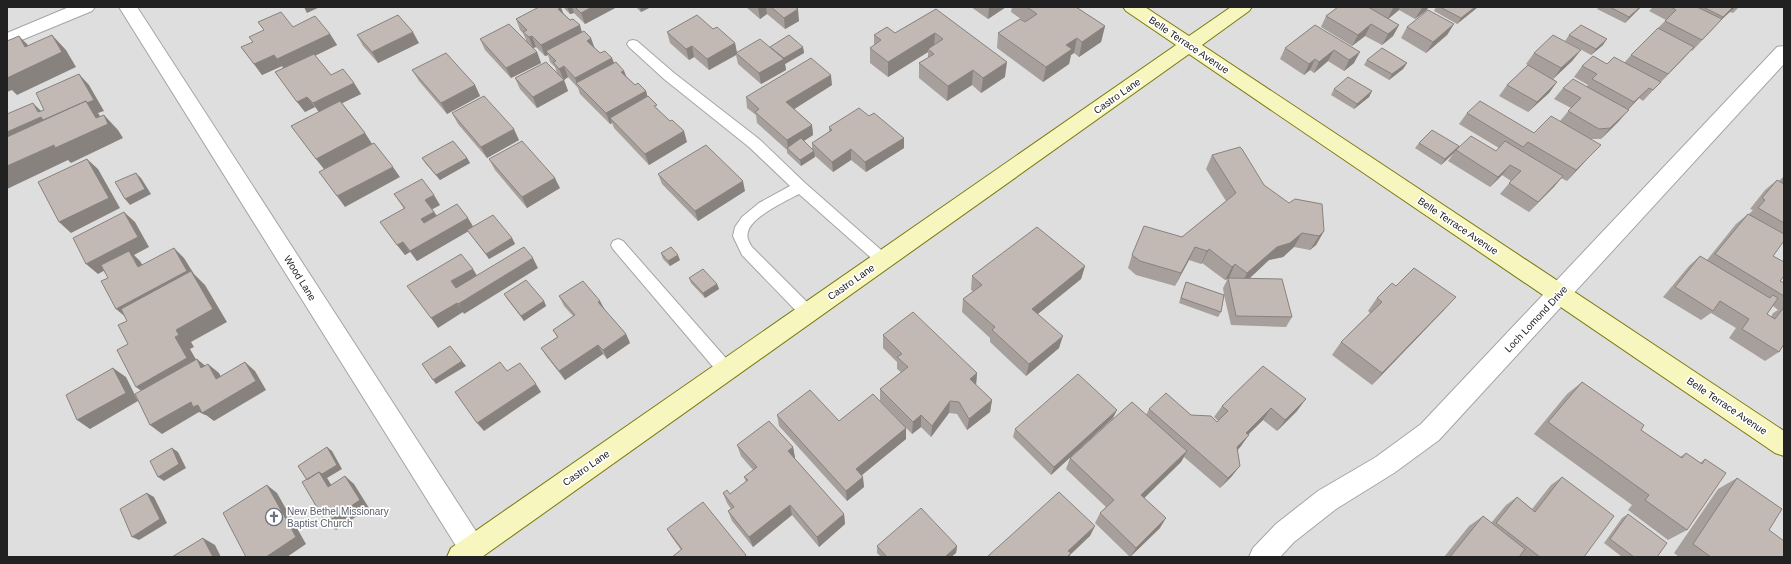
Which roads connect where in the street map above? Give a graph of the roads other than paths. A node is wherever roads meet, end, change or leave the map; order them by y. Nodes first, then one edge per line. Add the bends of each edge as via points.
1 (86, 7) edge
2 (128, 7) edge
3 (1132, 7) edge
4 (1243, 7) edge
5 (7, 40) edge
6 (633, 44) dead end
7 (1189, 45) junction
8 (1784, 52) edge
9 (800, 187) junction
10 (618, 245) dead end
11 (883, 260) junction
12 (1559, 294) junction
13 (807, 312) junction
14 (726, 370) junction
15 (1784, 445) edge
16 (466, 553) edge
17 (1262, 557) edge

1 - 5 street
2 - 16 street, Wood Lane
3 - 7 street, Belle Terrace Avenue
4 - 7 street, Castro Lane
6 - 9 lane via 754,143
7 - 11 street, Castro Lane
7 - 12 street, Belle Terrace Avenue
8 - 12 street, Loch Lomond Drive
9 - 11 lane
9 - 13 lane via 746,220 741,226 740,233 748,251
10 - 14 lane
11 - 13 street, Castro Lane
12 - 15 street, Belle Terrace Avenue
12 - 17 street, Loch Lomond Drive via 1430,432 1385,465 1326,500 1285,533
13 - 14 street, Castro Lane
14 - 16 street, Castro Lane

